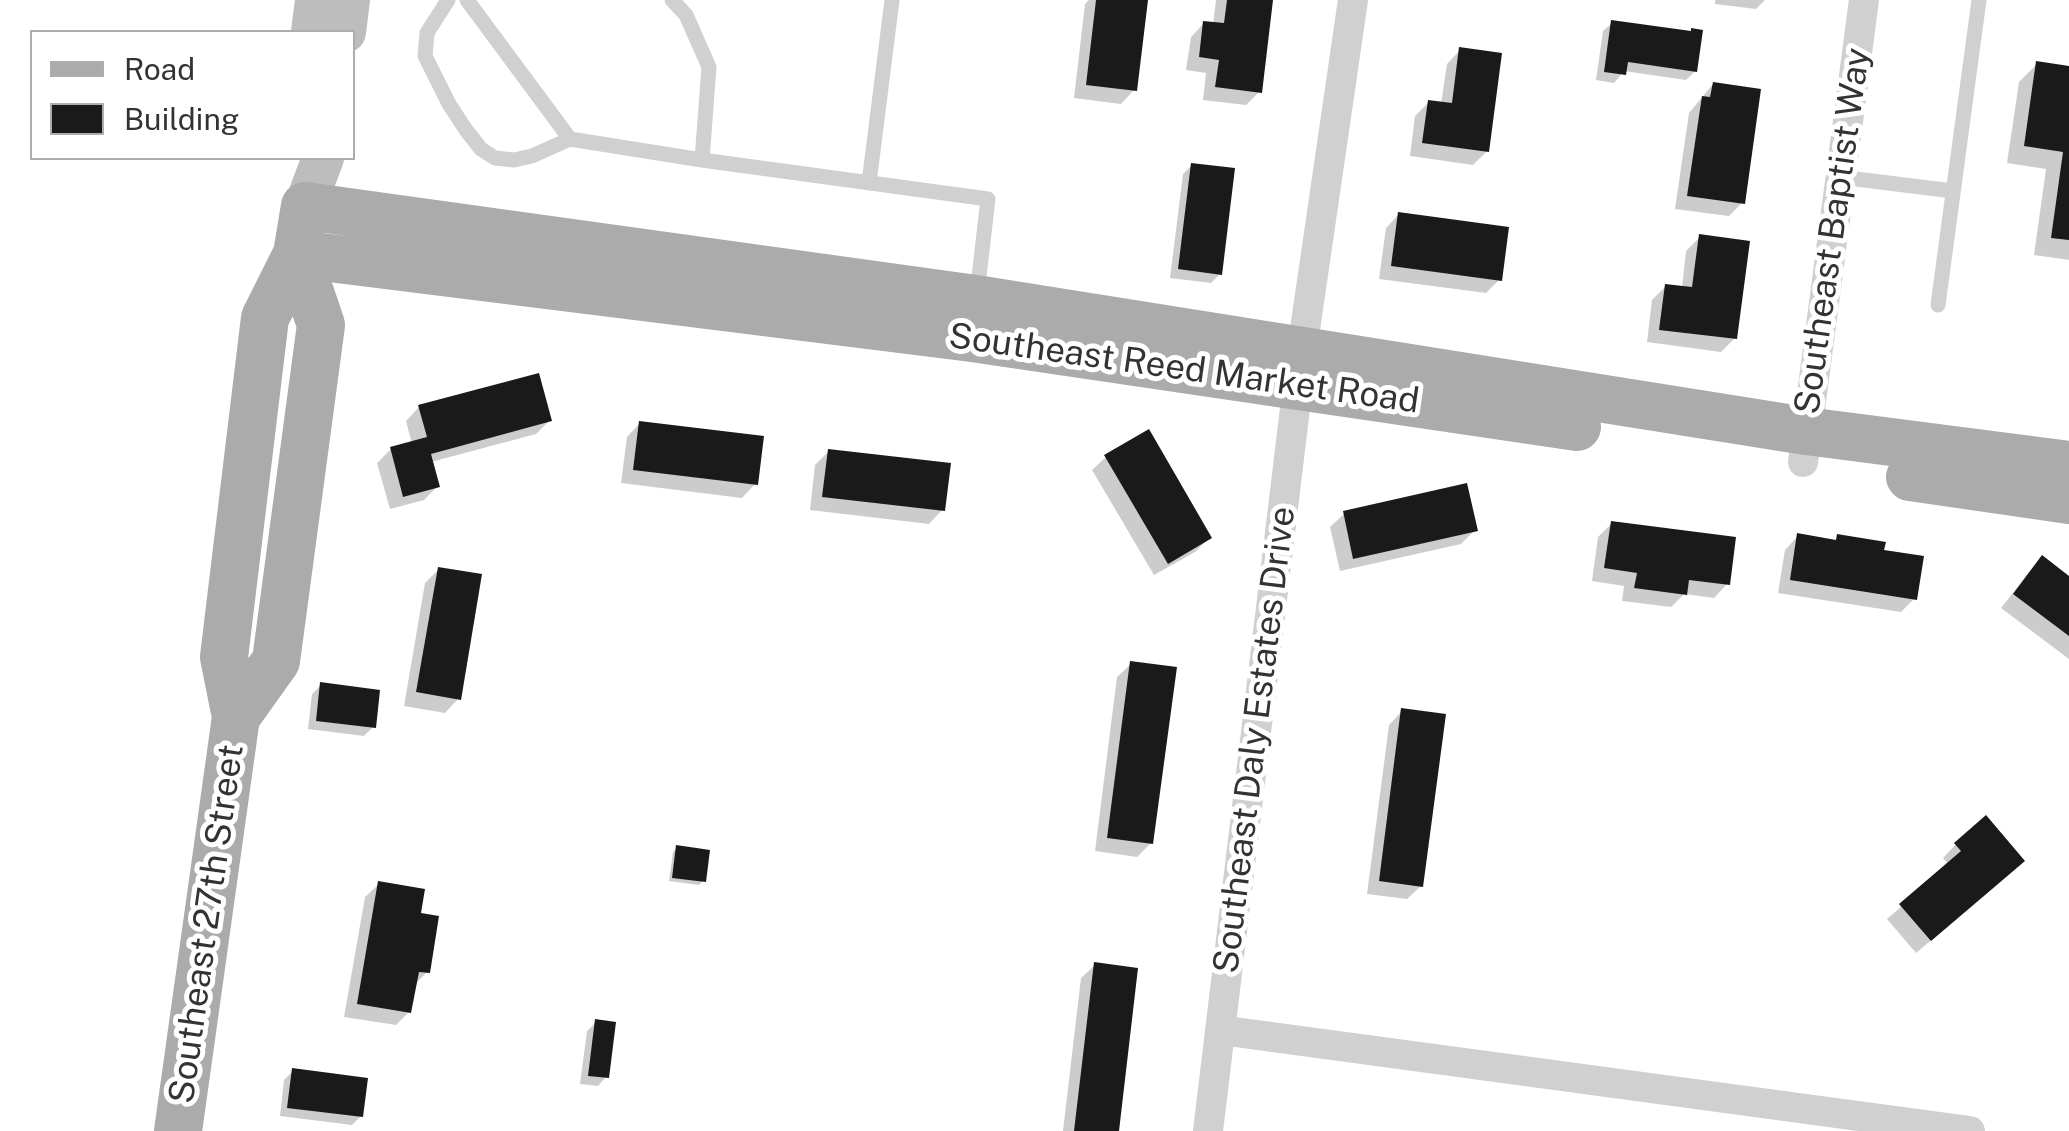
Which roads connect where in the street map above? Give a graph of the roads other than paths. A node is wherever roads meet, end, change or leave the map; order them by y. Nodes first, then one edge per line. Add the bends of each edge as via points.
1 (316, 0) edge
2 (349, 0) edge
3 (448, 0) edge
4 (467, 0) edge
5 (672, 0) edge
6 (892, 0) edge
7 (1352, 0) edge
8 (1864, 0) edge
9 (1979, 0) edge
10 (312, 30) edge
11 (345, 30) edge
12 (570, 140) junction
13 (301, 160) edge
14 (322, 160) edge
15 (702, 160) junction
16 (1840, 177) junction
17 (868, 183) junction
18 (1953, 191) junction
19 (304, 206) junction
20 (297, 254) junction
21 (1938, 305) dead end
22 (974, 318) junction
23 (1300, 367) junction
24 (1805, 446) junction
25 (2069, 465) edge
26 (2069, 500) edge
27 (1220, 1030) junction
28 (178, 1131) edge
29 (1208, 1131) edge
30 (1970, 1131) edge

1 - 10 main road
2 - 11 main road
3 - 12 lane via 427,33 425,56 481,150 514,160
4 - 12 lane
5 - 15 lane via 686,15 709,68
6 - 17 lane
7 - 23 street, Southeast Daly Estates Drive
8 - 16 street, Southeast Baptist Way
9 - 18 lane
12 - 15 lane
13 - 19 main road, Southeast 27th Street
14 - 19 main road, Southeast 27th Street
15 - 17 lane
16 - 18 lane
16 - 24 street, Southeast Baptist Way
17 - 22 lane via 988,199
18 - 21 lane
19 - 20 main road, Southeast 27th Street
19 - 22 main road, Southeast Reed Market Road
20 - 22 main road, Southeast Reed Market Road
20 - 28 main road, Southeast 27th Street via 264,318 224,657 236,717
22 - 23 main road, Southeast Reed Market Road
23 - 24 main road, Southeast Reed Market Road
23 - 27 street, Southeast Daly Estates Drive
24 - 25 main road, Southeast Reed Market Road
24 - 26 main road, Southeast Reed Market Road
27 - 29 street, Southeast Daly Estates Drive
27 - 30 street

